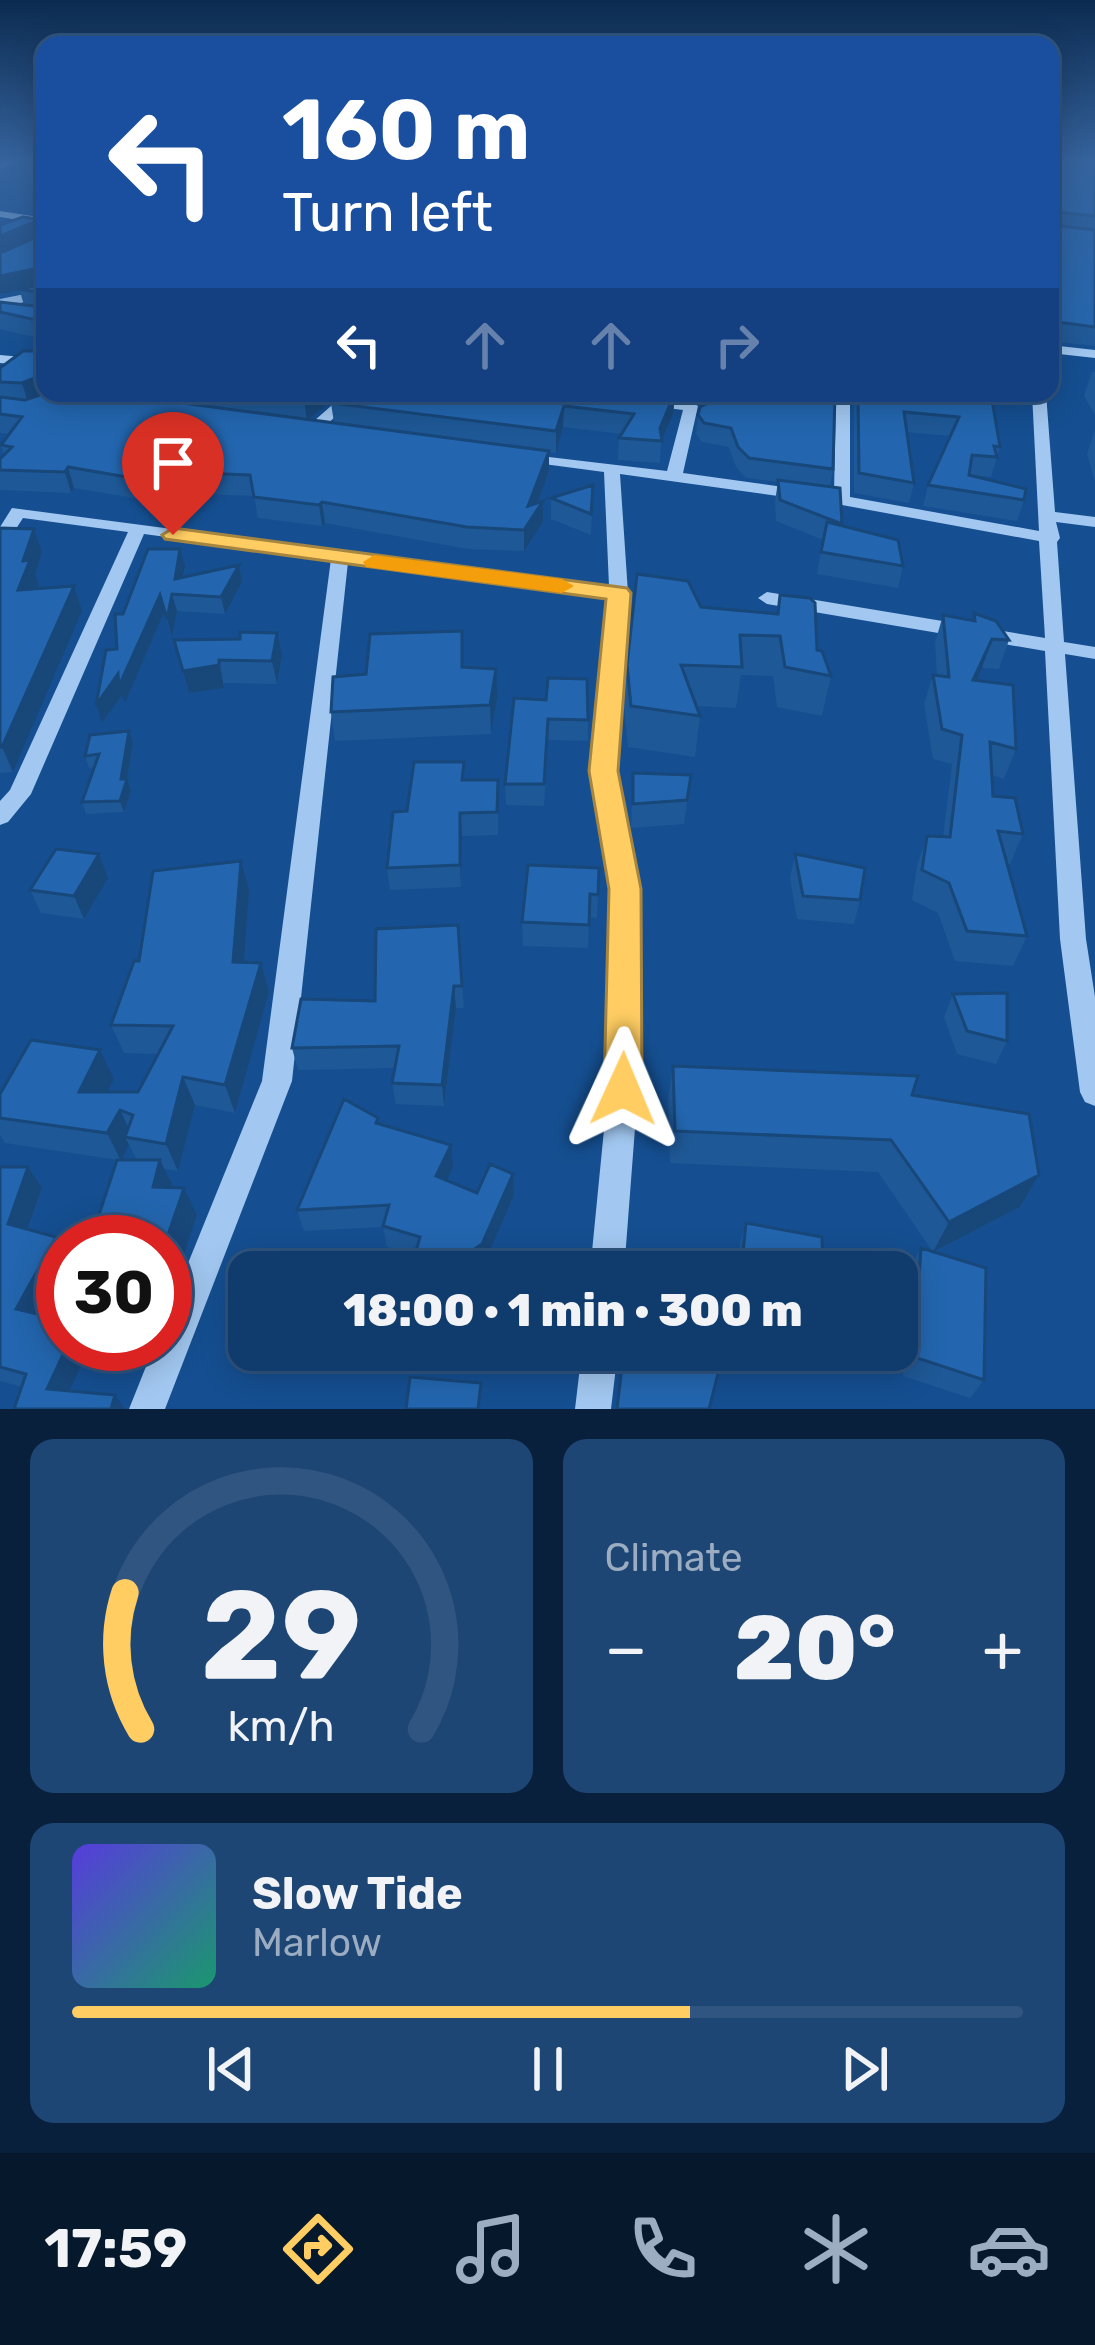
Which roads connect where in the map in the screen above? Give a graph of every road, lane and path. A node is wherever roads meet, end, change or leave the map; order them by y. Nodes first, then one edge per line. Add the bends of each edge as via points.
1 (36, 297) edge
2 (0, 307) edge
3 (22, 315) edge
4 (1059, 351) edge
5 (1095, 354) edge
6 (0, 359) edge
7 (36, 362) edge
8 (347, 402) edge
9 (646, 402) edge
10 (842, 402) edge
11 (1040, 402) edge
12 (291, 427) edge
13 (506, 454) edge
14 (612, 468) junction
15 (674, 477) junction
16 (842, 500) junction
17 (1095, 522) edge
18 (1049, 527) junction
19 (137, 530) junction
20 (0, 540) edge
21 (340, 557) junction
22 (619, 593) junction
23 (767, 598) dead end
24 (1057, 646) junction
25 (1095, 652) edge
26 (12, 785) edge
27 (0, 816) edge
28 (1095, 1092) edge
29 (609, 1251) edge
30 (598, 1371) edge
31 (147, 1409) edge
32 (593, 1409) edge

1 - 2 street
2 - 3 street
4 - 5 street
6 - 7 street
8 - 12 street via 321,431
9 - 15 street via 691,406
10 - 16 street
11 - 18 street
13 - 14 street
14 - 15 street
14 - 22 street
15 - 16 street
16 - 18 street
17 - 18 street
18 - 24 street
19 - 20 street via 18,512
19 - 21 street
19 - 26 street
21 - 22 street
21 - 31 street via 277,1081
22 - 29 street via 604,771 625,889 623,1089
23 - 24 street
24 - 25 street
24 - 28 street via 1073,940
26 - 27 street
30 - 32 street

